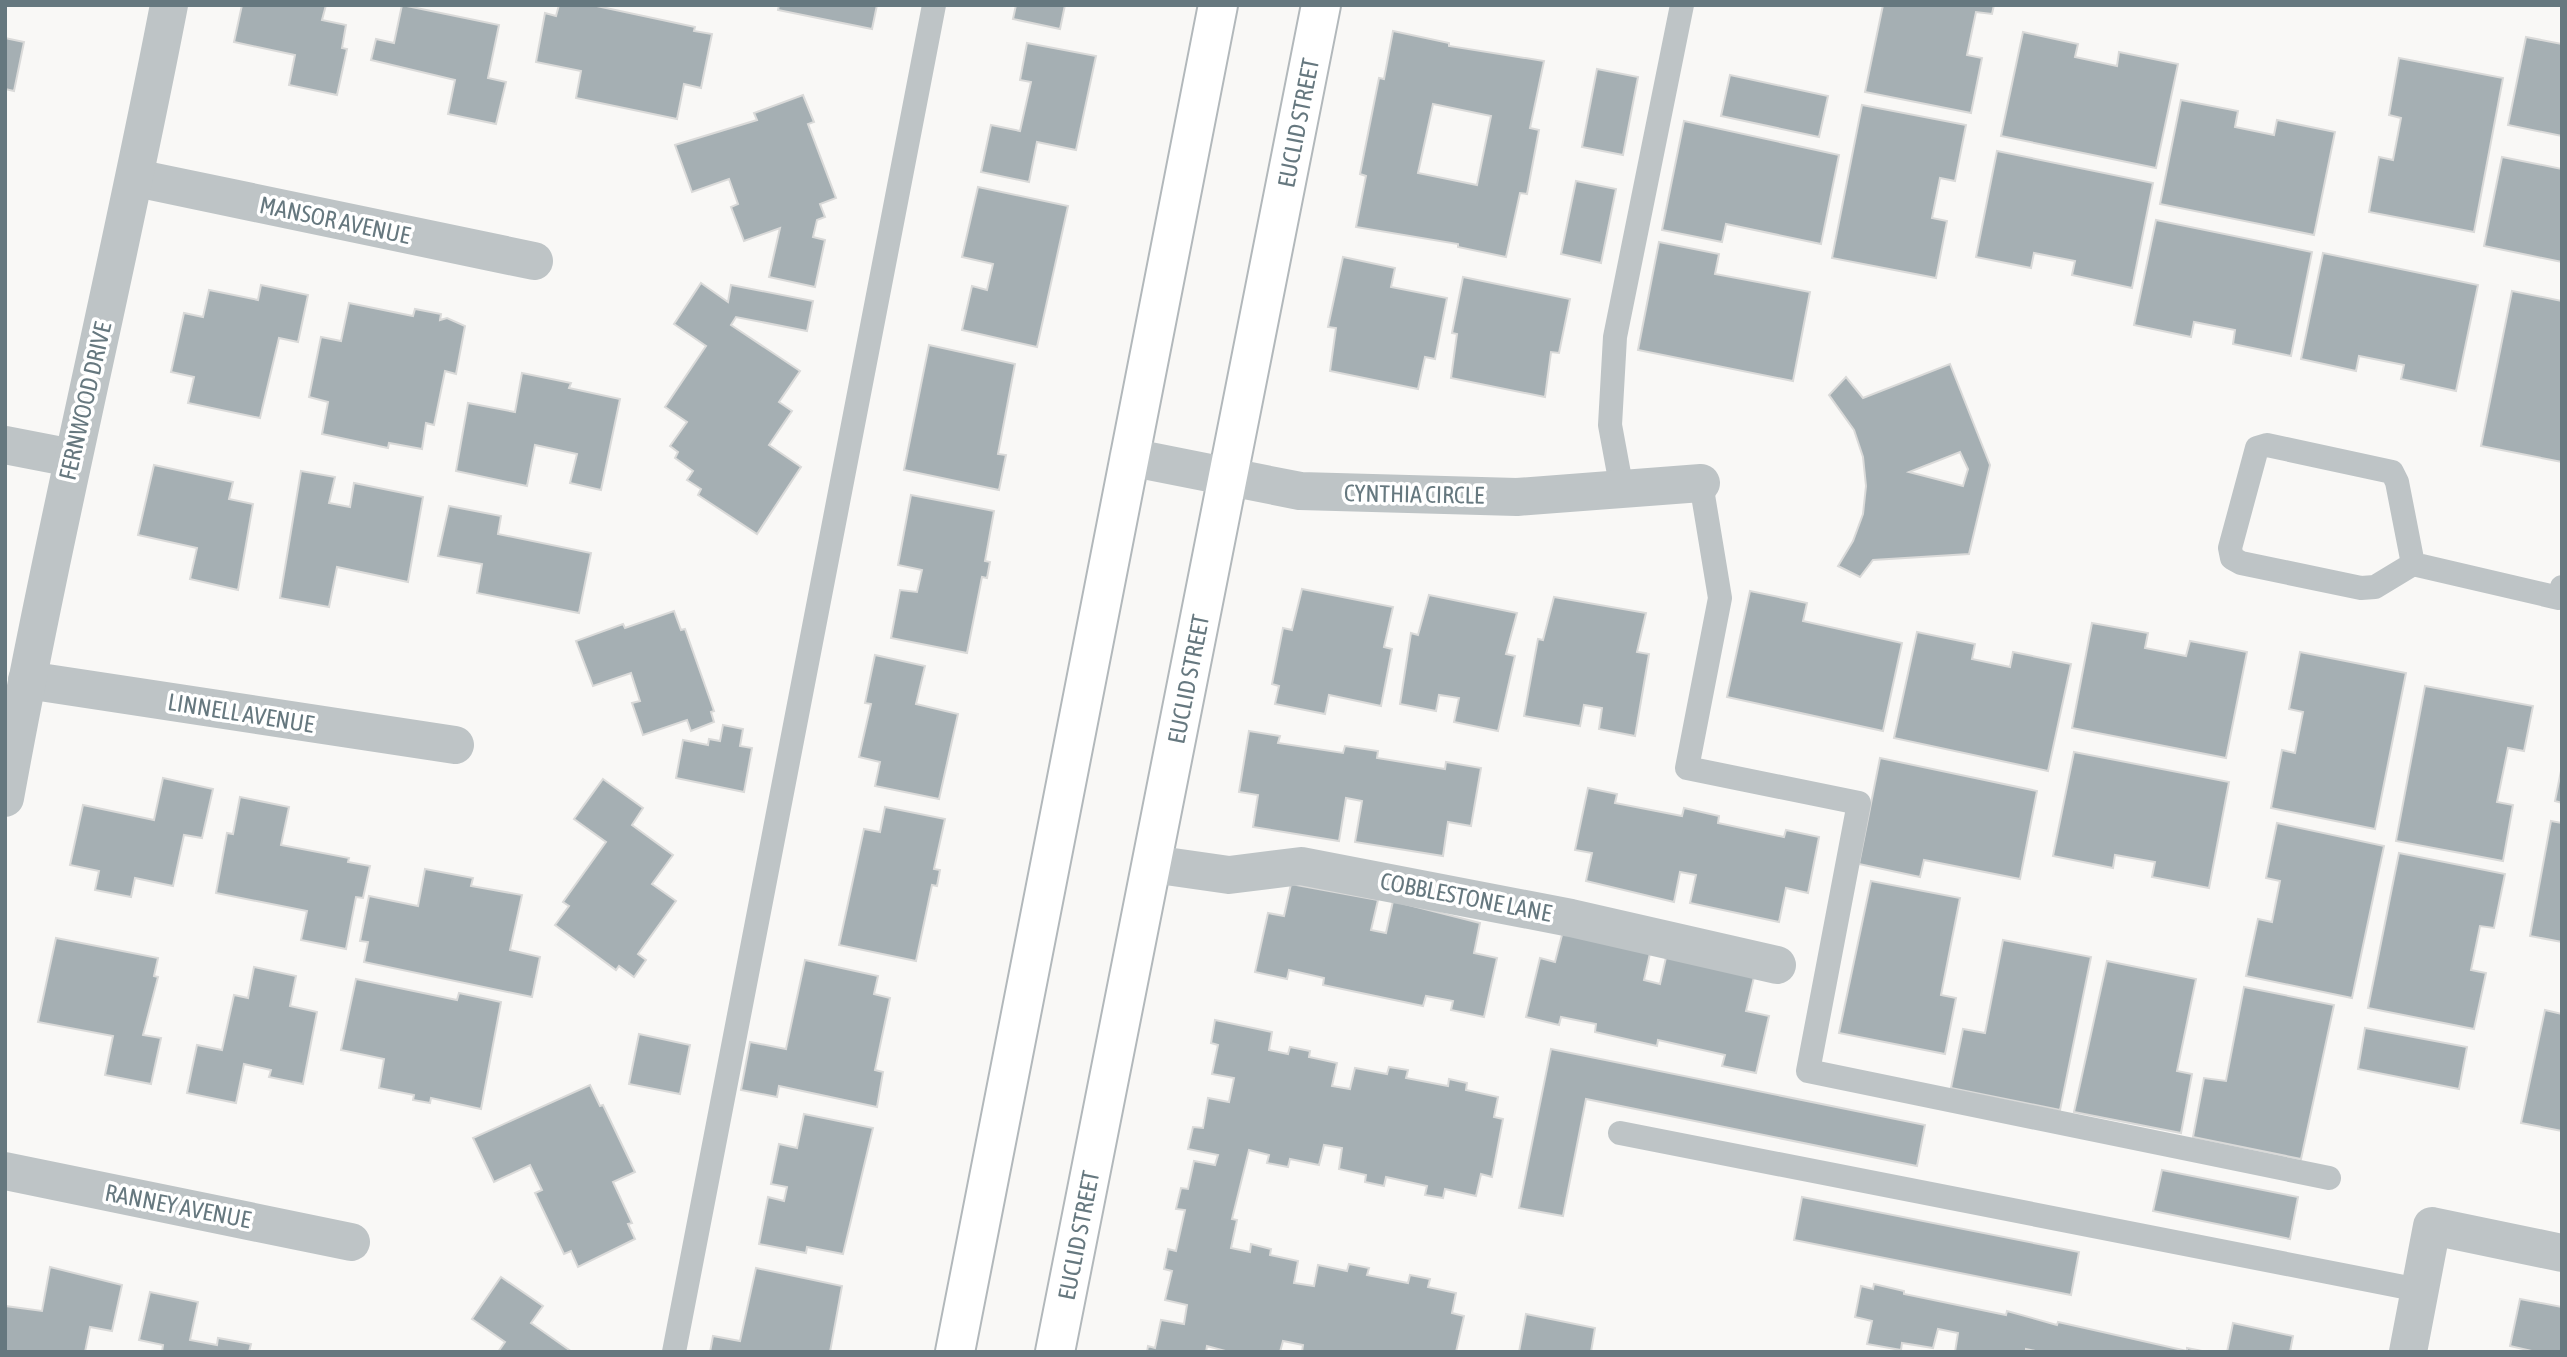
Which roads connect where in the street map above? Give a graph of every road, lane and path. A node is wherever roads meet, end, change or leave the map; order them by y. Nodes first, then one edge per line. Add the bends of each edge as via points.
1 (169, 5) edge
2 (934, 5) edge
3 (1218, 5) edge
4 (1321, 5) edge
5 (1682, 5) edge
6 (136, 178) junction
7 (534, 261) dead end
8 (5, 445) edge
9 (1129, 457) junction
10 (72, 458) junction
11 (1227, 477) junction
12 (1701, 483) joint
13 (1622, 489) junction
14 (2413, 564) junction
15 (2562, 587) edge
16 (27, 681) junction
17 (455, 745) dead end
18 (5, 798) edge
19 (1152, 864) junction
20 (1777, 965) dead end
21 (1620, 1133) dead end
22 (5, 1171) edge
23 (2329, 1178) dead end
24 (351, 1241) dead end
25 (2562, 1253) edge
26 (2419, 1290) junction
27 (674, 1352) edge
28 (955, 1352) edge
29 (1055, 1352) edge
30 (2408, 1352) edge

1 - 6 street, FERNWOOD DRIVE
2 - 27 lane
3 - 9 main road
4 - 11 main road, EUCLID STREET
5 - 13 lane via 1615,337 1610,425
6 - 7 street, MANSOR AVENUE
6 - 10 street, FERNWOOD DRIVE
8 - 10 street
9 - 11 street, CYNTHIA CIRCLE
9 - 28 main road
10 - 16 street, FERNWOOD DRIVE
11 - 13 street, CYNTHIA CIRCLE via 1300,491 1517,497
11 - 19 main road, EUCLID STREET
12 - 13 street, CYNTHIA CIRCLE
12 - 23 lane via 1720,598 1687,768 1859,803 1808,1071
14 - 14 lane via 2392,472 2267,445 2257,448 2230,548 2232,558 2361,588 2375,587
14 - 15 lane via 2560,598
16 - 17 street, LINNELL AVENUE
16 - 18 street, FERNWOOD DRIVE
19 - 20 street, COBBLESTONE LANE via 1229,875 1301,866 1571,918
19 - 29 main road, EUCLID STREET
21 - 26 lane
22 - 24 street, RANNEY AVENUE
25 - 26 street via 2432,1226
26 - 30 street

